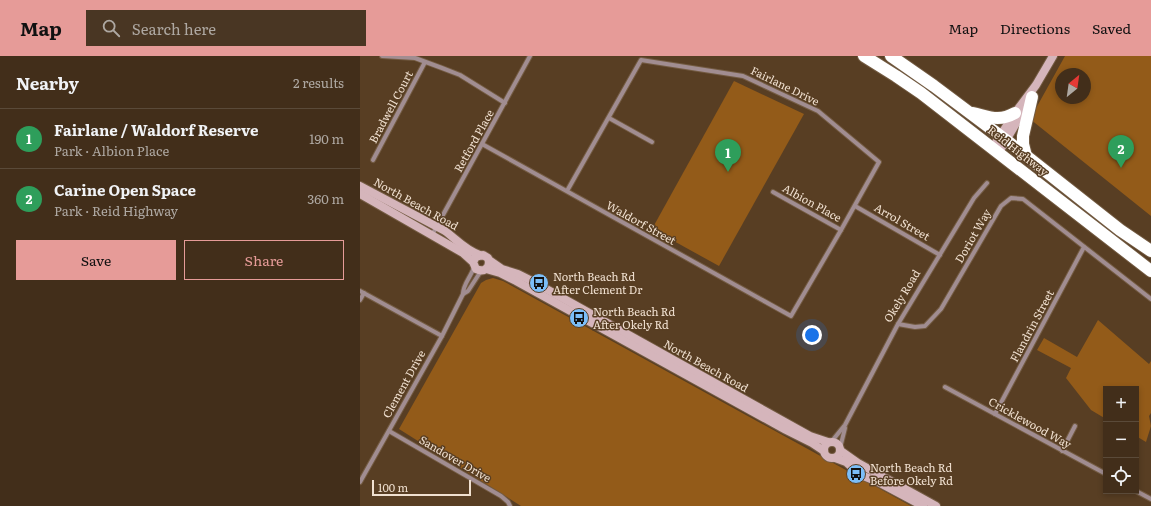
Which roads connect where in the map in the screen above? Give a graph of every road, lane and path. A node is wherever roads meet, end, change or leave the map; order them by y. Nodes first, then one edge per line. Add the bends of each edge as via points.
1 (382, 56) edge
2 (530, 56) edge
3 (864, 56) edge
4 (891, 56) edge
5 (1053, 56) edge
6 (425, 62) junction
7 (1036, 85) junction
8 (1032, 97) junction
9 (505, 103) junction
10 (968, 111) junction
11 (1015, 113) junction
12 (609, 118) junction
13 (1003, 138) junction
14 (652, 142) dead end
15 (482, 144) junction
16 (996, 150) junction
17 (1026, 156) junction
18 (373, 160) dead end
19 (987, 184) dead end
20 (360, 186) edge
21 (567, 191) junction
22 (774, 192) dead end
23 (360, 194) edge
24 (854, 206) junction
25 (436, 226) junction
26 (841, 230) junction
27 (432, 235) junction
28 (1084, 247) junction
29 (1151, 251) edge
30 (480, 255) junction
31 (940, 255) junction
32 (489, 260) junction
33 (474, 263) junction
34 (484, 270) junction
35 (1151, 272) edge
36 (362, 292) edge
37 (463, 294) junction
38 (1151, 299) edge
39 (360, 300) edge
40 (791, 316) joint
41 (898, 324) junction
42 (442, 336) junction
43 (945, 387) dead end
44 (995, 414) junction
45 (845, 425) junction
46 (1075, 426) dead end
47 (389, 431) junction
48 (830, 442) junction
49 (1062, 450) junction
50 (824, 451) junction
51 (839, 452) junction
52 (1103, 472) edge
53 (360, 482) edge
54 (1139, 493) edge
55 (1151, 499) edge
56 (510, 506) edge
57 (923, 506) edge
58 (936, 506) edge

1 - 6 street via 415,58
2 - 9 street, Retford Place
3 - 16 highway, Reid Highway via 912,86
4 - 10 highway, Reid Highway
5 - 7 main road
6 - 9 street via 460,75
6 - 18 street, Bradwell Court
7 - 8 main road
7 - 11 main road
8 - 13 main road
8 - 17 highway via 1023,136
9 - 15 street, Retford Place
10 - 11 highway via 999,119
10 - 13 highway, Reid Highway
11 - 13 main road
12 - 14 street
12 - 21 street, Fairlane Drive
12 - 24 street, Fairlane Drive via 641,60 743,76 818,112 879,162
13 - 16 main road
13 - 17 highway, Reid Highway
15 - 21 street, Waldorf Street
15 - 25 street, Retford Place
16 - 35 highway, Reid Highway
17 - 29 highway, Reid Highway via 1120,230
19 - 31 street, Okely Road via 974,198
20 - 25 main road, North Beach Road
21 - 40 street, Waldorf Street
22 - 26 street, Albion Place
23 - 27 main road, North Beach Road
24 - 26 street, Fairlane Drive
24 - 31 street, Arrol Street
25 - 27 street, Retford Place
25 - 30 main road, North Beach Road via 468,250
26 - 40 street, Fairlane Drive
27 - 33 main road, North Beach Road via 463,253
28 - 38 street, Doriot Way
28 - 41 street, Doriot Way via 1023,199 1011,198 1000,206 942,310 925,326
28 - 44 street, Flandrin Street
30 - 32 main road via 487,256
30 - 33 main road
31 - 41 street, Okely Road
32 - 34 main road via 489,265
32 - 48 main road, North Beach Road via 810,436
33 - 34 main road via 476,269
33 - 37 street, Clement Drive
34 - 37 street, Clement Drive
34 - 50 main road, North Beach Road via 500,273 516,281
36 - 39 street
36 - 42 street
37 - 42 street, Clement Drive
41 - 45 street, Okely Road
42 - 47 street, Clement Drive
43 - 44 street, Cricklewood Way
44 - 49 street, Cricklewood Way
45 - 48 street, Okely Road
45 - 51 street, Okely Road
46 - 49 street
47 - 53 street, Clement Drive
47 - 56 street, Sandover Drive via 501,496
48 - 50 main road
48 - 51 main road via 838,443
49 - 52 street, Cricklewood Way
50 - 51 main road via 828,457
51 - 57 main road via 860,475
51 - 58 main road
54 - 55 street

